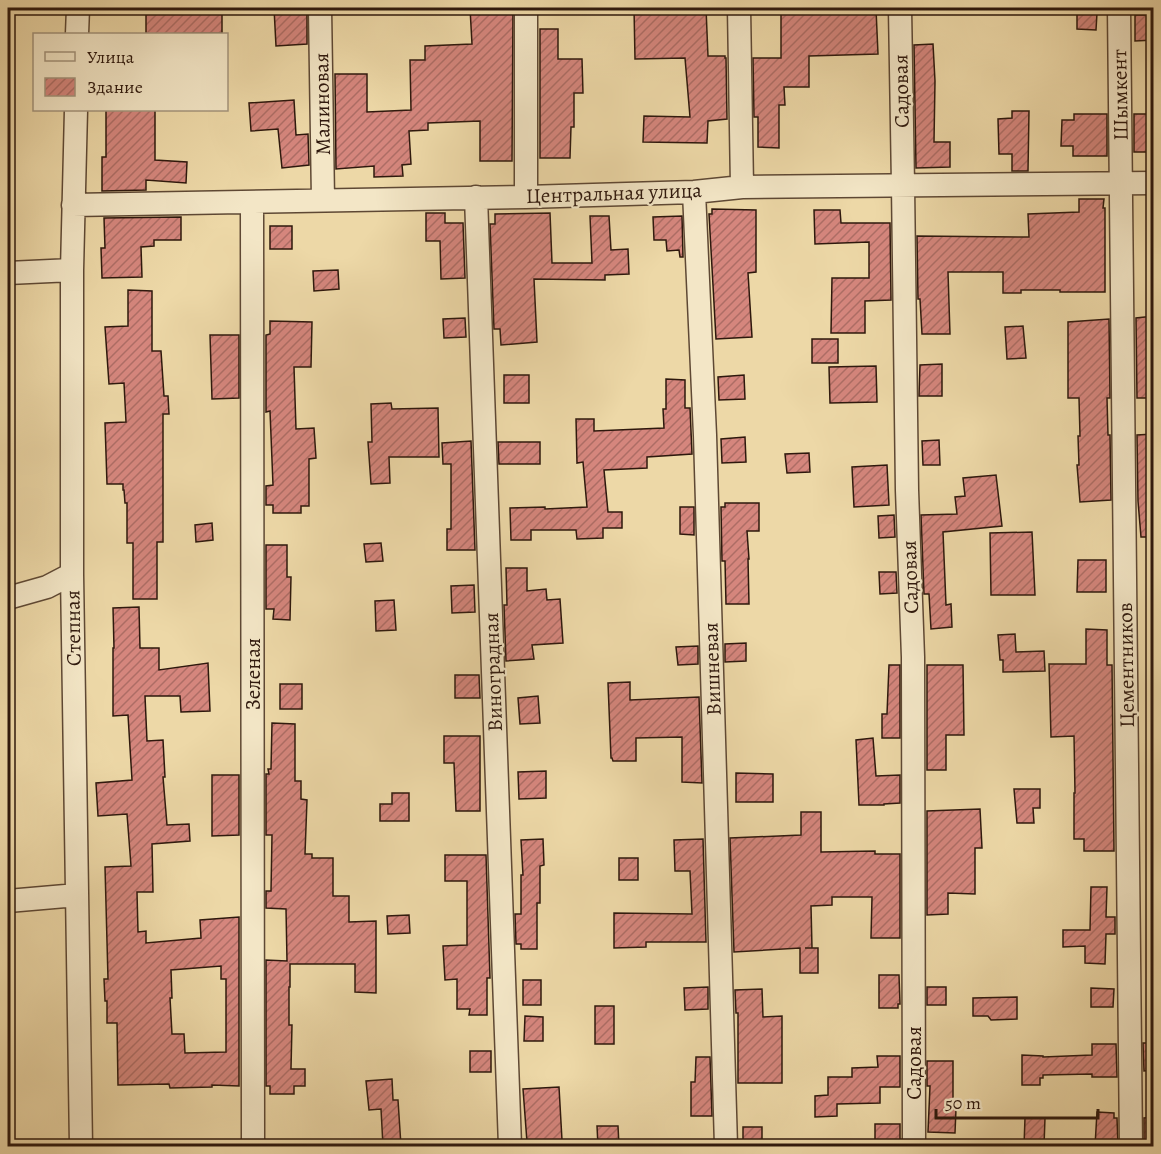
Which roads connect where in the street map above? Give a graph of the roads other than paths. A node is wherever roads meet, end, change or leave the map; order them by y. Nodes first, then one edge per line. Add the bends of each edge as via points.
1 (78, 8) edge
2 (320, 8) edge
3 (526, 8) edge
4 (739, 8) edge
5 (900, 8) edge
6 (1119, 8) edge
7 (77, 33) edge
8 (75, 111) edge
9 (1121, 183) junction
10 (1154, 183) edge
11 (903, 185) junction
12 (742, 188) junction
13 (694, 192) junction
14 (476, 197) junction
15 (526, 197) junction
16 (323, 200) junction
17 (252, 202) junction
18 (74, 205) junction
19 (72, 270) junction
20 (8, 273) edge
21 (72, 574) junction
22 (8, 598) edge
23 (77, 895) junction
24 (8, 901) edge
25 (81, 1146) edge
26 (253, 1146) edge
27 (510, 1146) edge
28 (726, 1146) edge
29 (914, 1146) edge
30 (1131, 1146) edge

1 - 7 street
2 - 16 street, Малиновая
3 - 15 street
4 - 12 street
5 - 11 street, Садовая
6 - 9 street, Шымкент
8 - 18 street, Степная
9 - 10 street, Центральная улица
9 - 11 street, Центральная улица
9 - 30 street, Цементников
11 - 12 street, Центральная улица
11 - 29 street, Садовая via 913,657
12 - 13 street, Центральная улица
13 - 15 street, Центральная улица
13 - 28 street, Вишневая
14 - 15 street, Центральная улица
14 - 16 street, Центральная улица
14 - 27 street, Виноградная
16 - 17 street, Центральная улица
17 - 18 street, Центральная улица
17 - 26 street, Зеленая
18 - 19 street, Степная
19 - 20 street
19 - 21 street, Степная
21 - 22 street via 47,587
21 - 23 street, Степная
23 - 24 street
23 - 25 street, Степная

